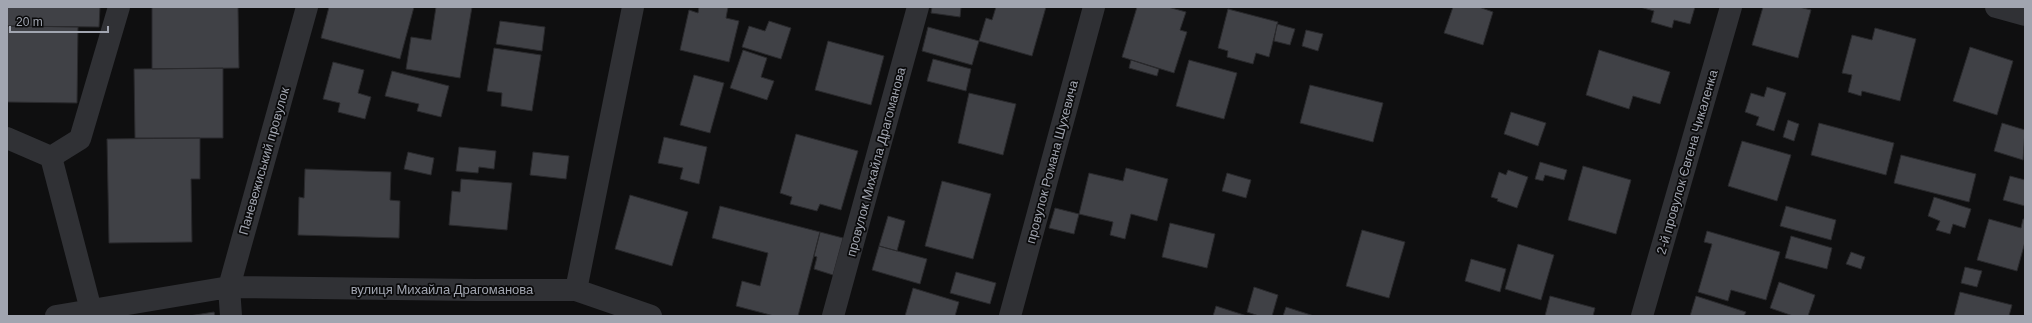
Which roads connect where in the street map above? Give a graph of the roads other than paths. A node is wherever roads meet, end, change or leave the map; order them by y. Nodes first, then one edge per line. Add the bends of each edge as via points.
1 (119, 7) edge
2 (307, 7) edge
3 (634, 7) edge
4 (918, 7) edge
5 (1094, 7) edge
6 (1731, 7) edge
7 (1996, 7) edge
8 (2025, 15) edge
9 (7, 138) edge
10 (51, 157) junction
11 (229, 287) junction
12 (576, 290) junction
13 (90, 310) junction
14 (56, 316) edge
15 (231, 316) edge
16 (651, 316) edge
17 (833, 316) edge
18 (1010, 316) edge
19 (1642, 316) edge

1 - 10 street via 80,139
2 - 11 street, Паневежиський провулок
3 - 12 street
4 - 17 street, провулок Михайла Драгоманова
5 - 18 street, провулок Романа Шухевича
6 - 19 street, 2-й провулок Євгена Чикаленка
7 - 8 street
9 - 10 street
10 - 13 street
11 - 12 street, вулиця Михайла Драгоманова
11 - 13 street, вулиця Михайла Драгоманова
11 - 15 street, Паневежиський провулок
12 - 16 street, вулиця Михайла Драгоманова
13 - 14 street, вулиця Михайла Драгоманова

